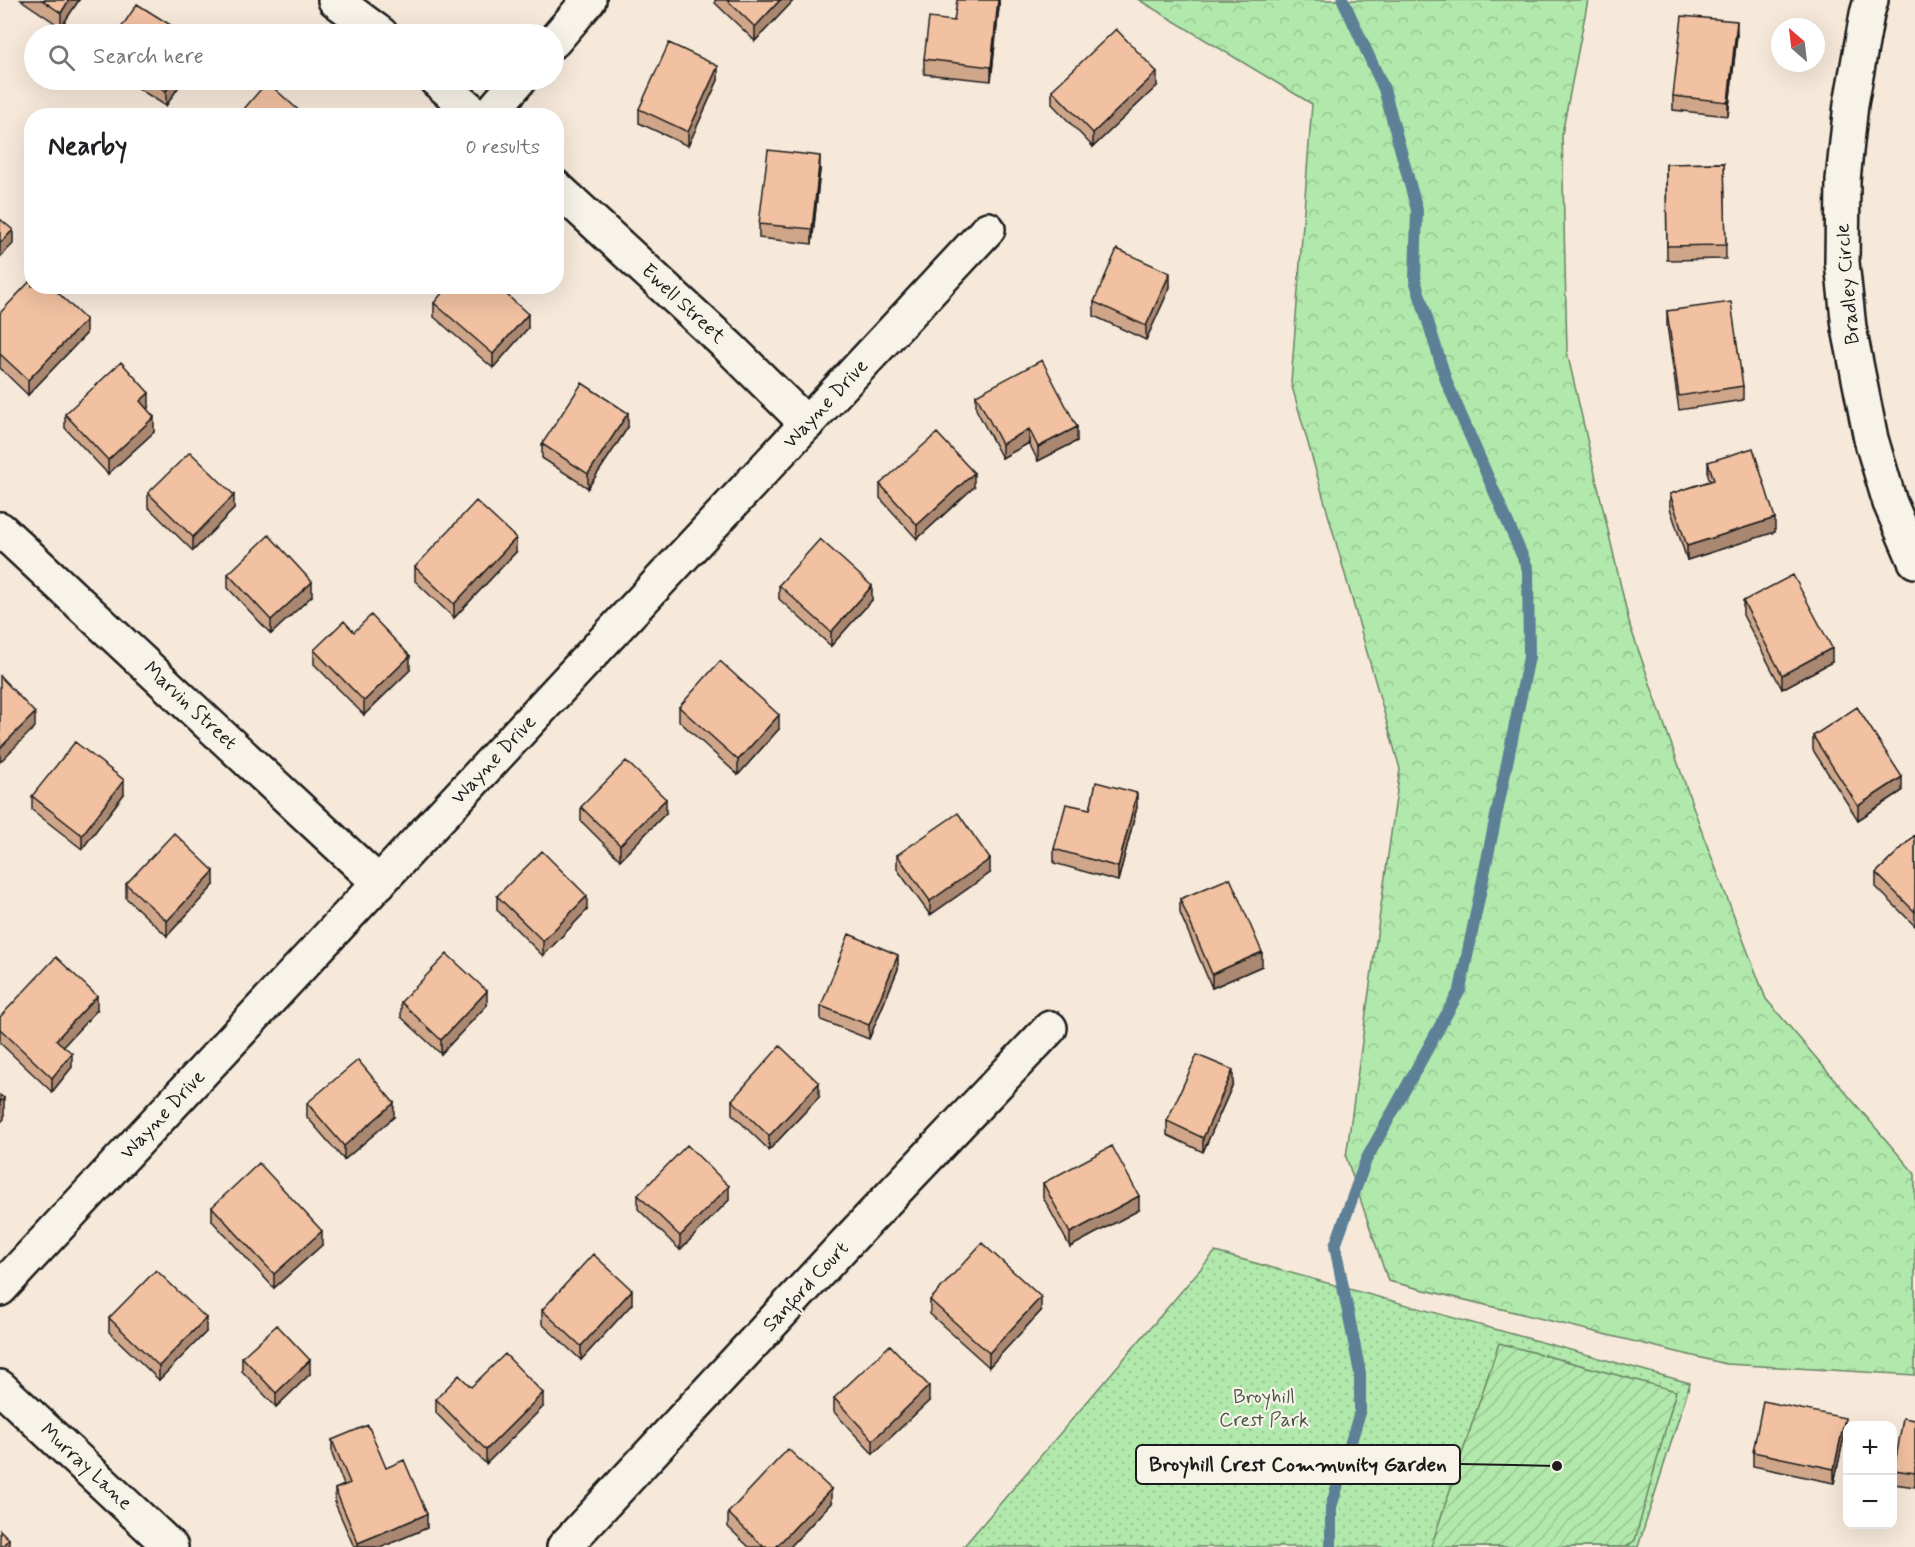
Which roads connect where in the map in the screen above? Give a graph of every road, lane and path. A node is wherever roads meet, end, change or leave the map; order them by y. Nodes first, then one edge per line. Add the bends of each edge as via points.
1 (335, 0) edge
2 (589, 0) edge
3 (1871, 0) edge
4 (367, 24) edge
5 (564, 29) edge
6 (448, 90) edge
7 (510, 90) edge
8 (469, 108) edge
9 (495, 108) edge
10 (564, 194) edge
11 (988, 229) dead end
12 (807, 424) junction
13 (0, 529) edge
14 (1915, 561) edge
15 (379, 883) junction
16 (1050, 1028) dead end
17 (0, 1289) edge
18 (0, 1387) edge
19 (171, 1547) edge
20 (564, 1547) edge

1 - 4 street
2 - 5 street
3 - 14 street, Bradley Circle via 1851,104 1841,254 1849,328 1871,439 1890,503
6 - 8 street
7 - 9 street
10 - 12 street, Ewell Street
11 - 12 street, Wayne Drive
12 - 15 street, Wayne Drive
13 - 15 street, Marvin Street
15 - 17 street, Wayne Drive
16 - 20 street, Sanford Court
18 - 19 street, Murray Lane

